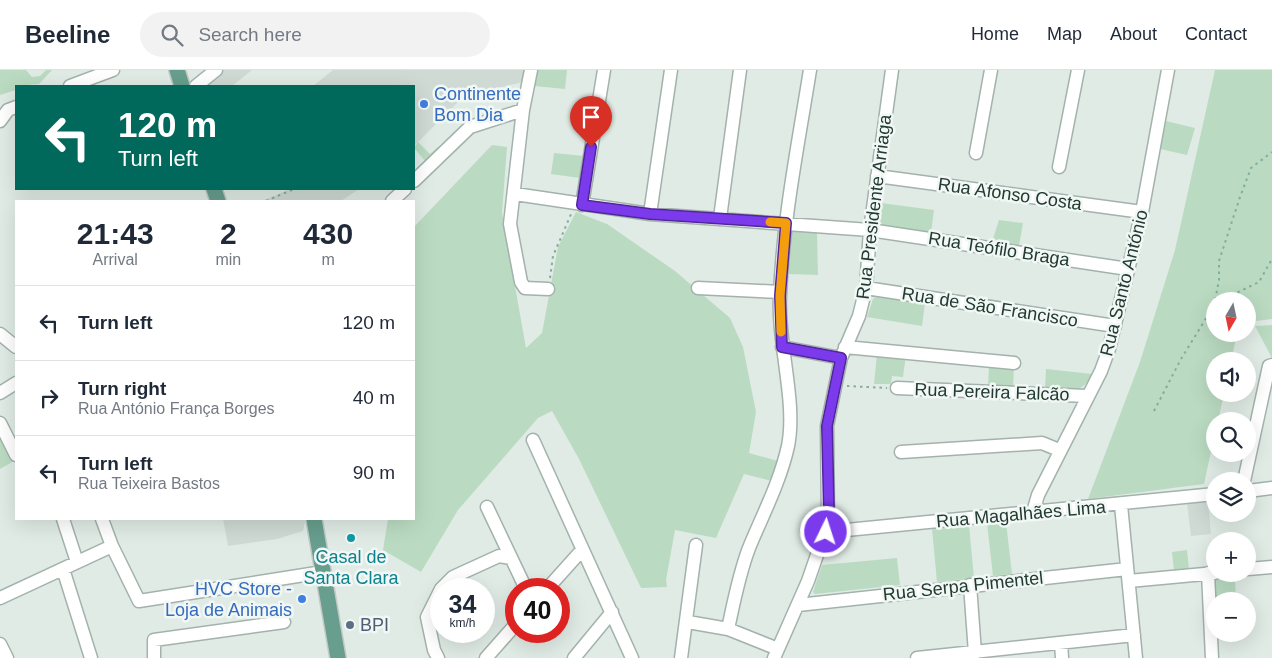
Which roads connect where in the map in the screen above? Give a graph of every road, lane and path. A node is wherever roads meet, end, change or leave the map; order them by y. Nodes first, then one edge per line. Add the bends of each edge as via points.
1 (113, 70) edge
2 (178, 70) edge
3 (216, 70) edge
4 (531, 70) edge
5 (604, 70) edge
6 (671, 70) edge
7 (740, 70) edge
8 (810, 70) edge
9 (892, 70) edge
10 (992, 70) edge
11 (1078, 70) edge
12 (1168, 70) edge
13 (73, 85) edge
14 (182, 85) edge
15 (197, 85) edge
16 (15, 107) edge
17 (523, 110) junction
18 (0, 121) edge
19 (1272, 152) edge
20 (976, 153) dead end
21 (1059, 167) dead end
22 (878, 176) junction
23 (415, 180) edge
24 (292, 190) edge
25 (404, 190) edge
26 (514, 194) junction
27 (268, 200) edge
28 (393, 200) edge
29 (582, 205) junction
30 (1142, 212) junction
31 (650, 214) junction
32 (720, 218) junction
33 (786, 223) junction
34 (870, 230) junction
35 (1272, 259) edge
36 (1128, 269) junction
37 (698, 288) dead end
38 (866, 288) junction
39 (548, 289) joint
40 (780, 292) junction
41 (1217, 292) edge
42 (1238, 292) edge
43 (1206, 319) edge
44 (1115, 326) junction
45 (0, 334) edge
46 (15, 346) edge
47 (782, 347) junction
48 (843, 352) junction
49 (1014, 363) dead end
50 (1272, 365) edge
51 (15, 384) edge
52 (834, 385) junction
53 (875, 388) dead end
54 (897, 388) dead end
55 (0, 393) edge
56 (1087, 396) junction
57 (1154, 411) dead end
58 (0, 422) edge
59 (533, 440) dead end
60 (1060, 450) junction
61 (901, 452) dead end
62 (15, 453) edge
63 (1246, 472) edge
64 (1272, 488) edge
65 (1256, 490) edge
66 (1206, 495) edge
67 (1121, 505) junction
68 (487, 506) dead end
69 (1033, 512) junction
70 (63, 520) edge
71 (102, 520) edge
72 (314, 520) edge
73 (826, 532) junction
74 (696, 545) dead end
75 (112, 546) junction
76 (582, 550) junction
77 (511, 558) junction
78 (77, 562) junction
79 (1272, 567) edge
80 (1256, 568) edge
81 (63, 569) junction
82 (323, 572) junction
83 (1206, 573) edge
84 (1128, 575) junction
85 (452, 578) edge
86 (521, 578) edge
87 (557, 578) edge
88 (1211, 582) edge
89 (970, 585) junction
90 (0, 598) edge
91 (798, 605) junction
92 (430, 611) edge
93 (612, 612) junction
94 (284, 622) dead end
95 (688, 622) junction
96 (728, 629) junction
97 (430, 631) edge
98 (1134, 635) junction
99 (505, 636) edge
100 (433, 643) edge
101 (1060, 643) junction
102 (0, 644) edge
103 (975, 653) junction
104 (776, 654) edge
105 (7, 658) edge
106 (90, 658) edge
107 (154, 658) edge
108 (334, 658) edge
109 (338, 658) edge
110 (438, 658) edge
111 (486, 658) edge
112 (574, 658) edge
113 (632, 658) edge
114 (681, 658) edge
115 (917, 658) edge
116 (1062, 658) edge
117 (1136, 658) edge
118 (1212, 658) edge

1 - 13 street
2 - 14 main road
3 - 15 street
4 - 17 street
5 - 29 street
6 - 31 street
7 - 32 street
8 - 33 street
9 - 22 street, Rua Presidente Arriaga
10 - 20 street
11 - 21 street
12 - 30 street, Rua Santo António
16 - 18 street via 8,110
17 - 23 street via 470,127
17 - 26 street
19 - 41 path via 1251,168 1219,261
22 - 30 street, Rua Afonso Costa
22 - 34 street, Rua Presidente Arriaga
24 - 27 path
25 - 28 street
26 - 29 street, Rua Teófilo Braga
26 - 39 street via 510,224 521,282 525,288
29 - 31 street, Rua Teófilo Braga
29 - 39 path via 573,211 557,246
30 - 36 street, Rua Santo António
31 - 32 street, Rua Teófilo Braga
32 - 33 street, Rua Teófilo Braga
33 - 34 street, Rua Teófilo Braga
33 - 40 street
34 - 36 street, Rua Teófilo Braga
34 - 38 street, Rua Presidente Arriaga
35 - 42 path via 1259,282
36 - 44 street, Rua Santo António
37 - 40 street
38 - 44 street, Rua de São Francisco
38 - 48 street, Rua Presidente Arriaga via 859,316
40 - 47 street
43 - 57 path
44 - 56 street, Rua Santo António via 1107,358
45 - 46 street
47 - 48 street
47 - 96 street via 790,418 788,444 777,483 739,577
48 - 49 street
48 - 52 street, Rua Presidente Arriaga
50 - 63 street via 1269,366
51 - 55 street
52 - 53 path
52 - 73 street, Rua Presidente Arriaga via 827,426 829,514
54 - 56 street, Rua Pereira Falcão
56 - 60 street, Rua Santo António
58 - 62 street
59 - 76 street
60 - 61 street via 1042,443
60 - 69 street, Rua Santo António
64 - 65 street
66 - 67 street, Rua Magalhães Lima
67 - 69 street, Rua Magalhães Lima
67 - 84 street
68 - 77 street
69 - 73 street, Rua Magalhães Lima
70 - 78 street
71 - 75 street
72 - 82 main road
73 - 91 street, Rua Presidente Arriaga
74 - 95 street
75 - 78 street
75 - 82 street via 139,601
76 - 87 street
76 - 93 street
77 - 85 street via 499,556
77 - 86 street
78 - 81 street
79 - 80 street
81 - 90 street
81 - 106 street
82 - 109 main road
83 - 84 street, Rua Serpa Pimentel
84 - 89 street, Rua Serpa Pimentel
84 - 98 street
88 - 118 street
89 - 91 street, Rua Serpa Pimentel
89 - 103 street
91 - 104 street, Rua Presidente Arriaga
92 - 97 street via 427,617
93 - 112 street
93 - 113 street
94 - 107 street via 154,640
95 - 96 street
95 - 114 street
96 - 104 street
98 - 101 street
98 - 117 street
99 - 111 street
100 - 110 street
101 - 103 street
101 - 116 street
102 - 105 street
103 - 115 street
108 - 109 street

